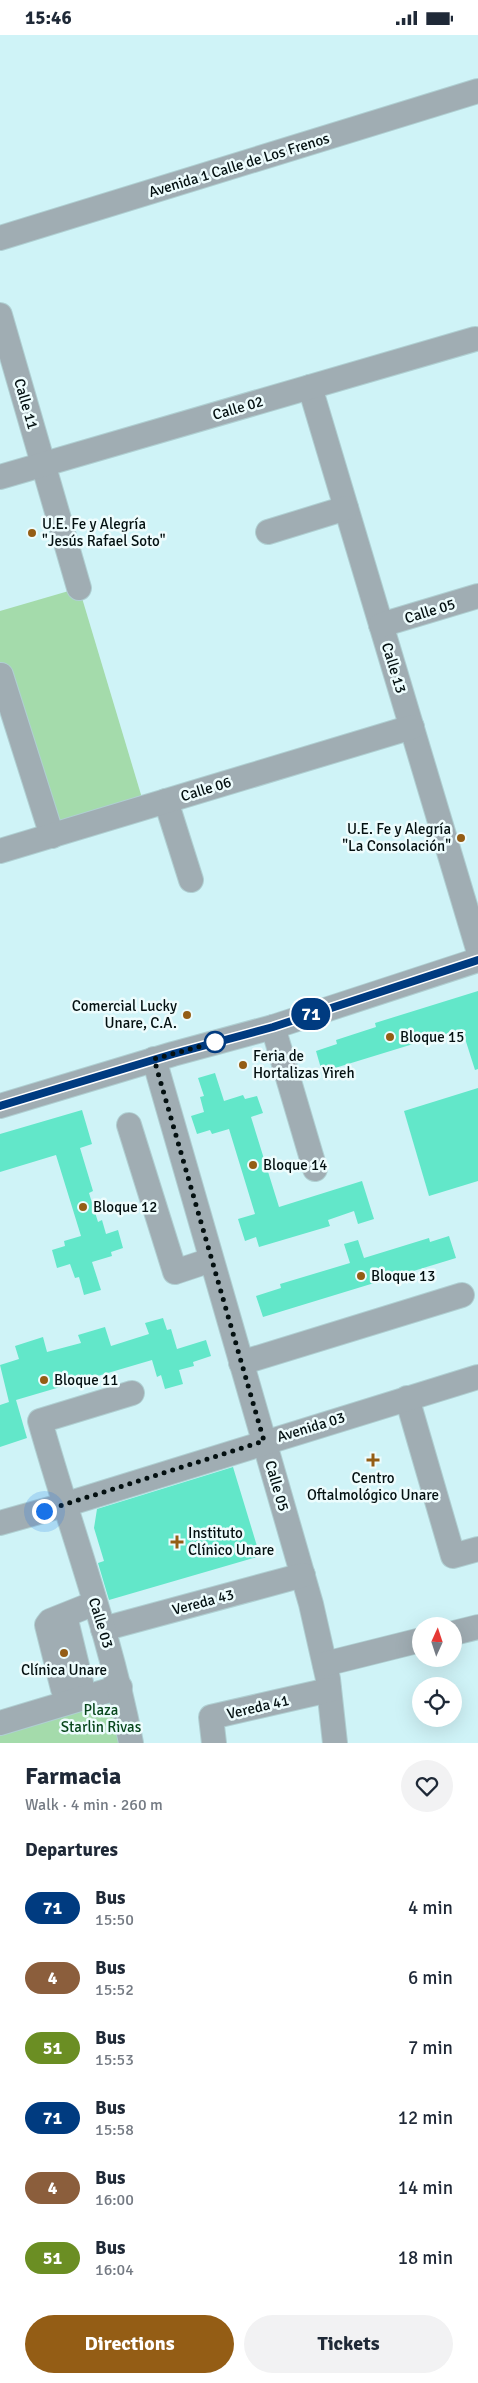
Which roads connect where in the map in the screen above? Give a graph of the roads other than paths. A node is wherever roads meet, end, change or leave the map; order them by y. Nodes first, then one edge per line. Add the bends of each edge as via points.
1 (478, 91) edge
2 (0, 238) edge
3 (0, 315) edge
4 (475, 339) dead end
5 (310, 387) junction
6 (44, 464) junction
7 (0, 477) edge
8 (346, 508) junction
9 (268, 532) dead end
10 (79, 588) dead end
11 (478, 596) edge
12 (381, 625) junction
13 (1, 675) edge
14 (412, 727) junction
15 (166, 801) junction
16 (52, 835) junction
17 (0, 851) edge
18 (191, 881) dead end
19 (478, 949) edge
20 (478, 960) edge
21 (273, 1027) junction
22 (154, 1059) junction
23 (0, 1106) edge
24 (129, 1125) dead end
25 (315, 1169) dead end
26 (211, 1260) junction
27 (462, 1295) dead end
28 (241, 1363) junction
29 (478, 1377) edge
30 (132, 1393) dead end
31 (407, 1398) junction
32 (264, 1441) junction
33 (64, 1505) junction
34 (0, 1523) edge
35 (478, 1549) edge
36 (303, 1575) junction
37 (95, 1603) junction
38 (65, 1616) dead end
39 (478, 1627) edge
40 (103, 1629) junction
41 (462, 1631) edge
42 (412, 1642) edge
43 (324, 1664) junction
44 (120, 1687) junction
45 (329, 1690) junction
46 (0, 1723) edge
47 (131, 1743) edge
48 (214, 1743) edge
49 (335, 1743) edge

1 - 2 street, Avenida 1 Calle de Los Frenos
3 - 6 street, Calle 11
4 - 5 street, Calle 02
5 - 6 street, Calle 02
5 - 8 street, Calle 13
6 - 7 street, Calle 02
6 - 10 street, Calle 11
8 - 9 street
8 - 12 street, Calle 13
11 - 12 street, Calle 05
12 - 14 street, Calle 13
13 - 16 street
14 - 15 street, Calle 06
14 - 19 street, Calle 13
15 - 16 street, Calle 06
15 - 18 street
16 - 17 street, Calle 06
20 - 21 street
21 - 22 street
21 - 25 street
22 - 23 street
22 - 26 street, Calle 05
24 - 26 street via 175,1271
26 - 28 street, Calle 05
27 - 28 street
28 - 32 street, Calle 05
29 - 31 street, Avenida 03
30 - 33 street, Calle 03 via 40,1421
31 - 32 street, Avenida 03
31 - 35 street via 453,1556
32 - 33 street, Avenida 03
32 - 36 street, Calle 05
33 - 34 street, Avenida 03
33 - 37 street, Calle 03
36 - 40 street, Vereda 43
36 - 43 street, Calle 05
37 - 38 street
37 - 40 street, Calle 03
39 - 41 street
40 - 44 street, Calle 03
42 - 43 street
43 - 45 street, Calle 05
44 - 46 street
44 - 47 street, Calle 03
45 - 48 street, Vereda 41 via 211,1717
45 - 49 street, Calle 05

